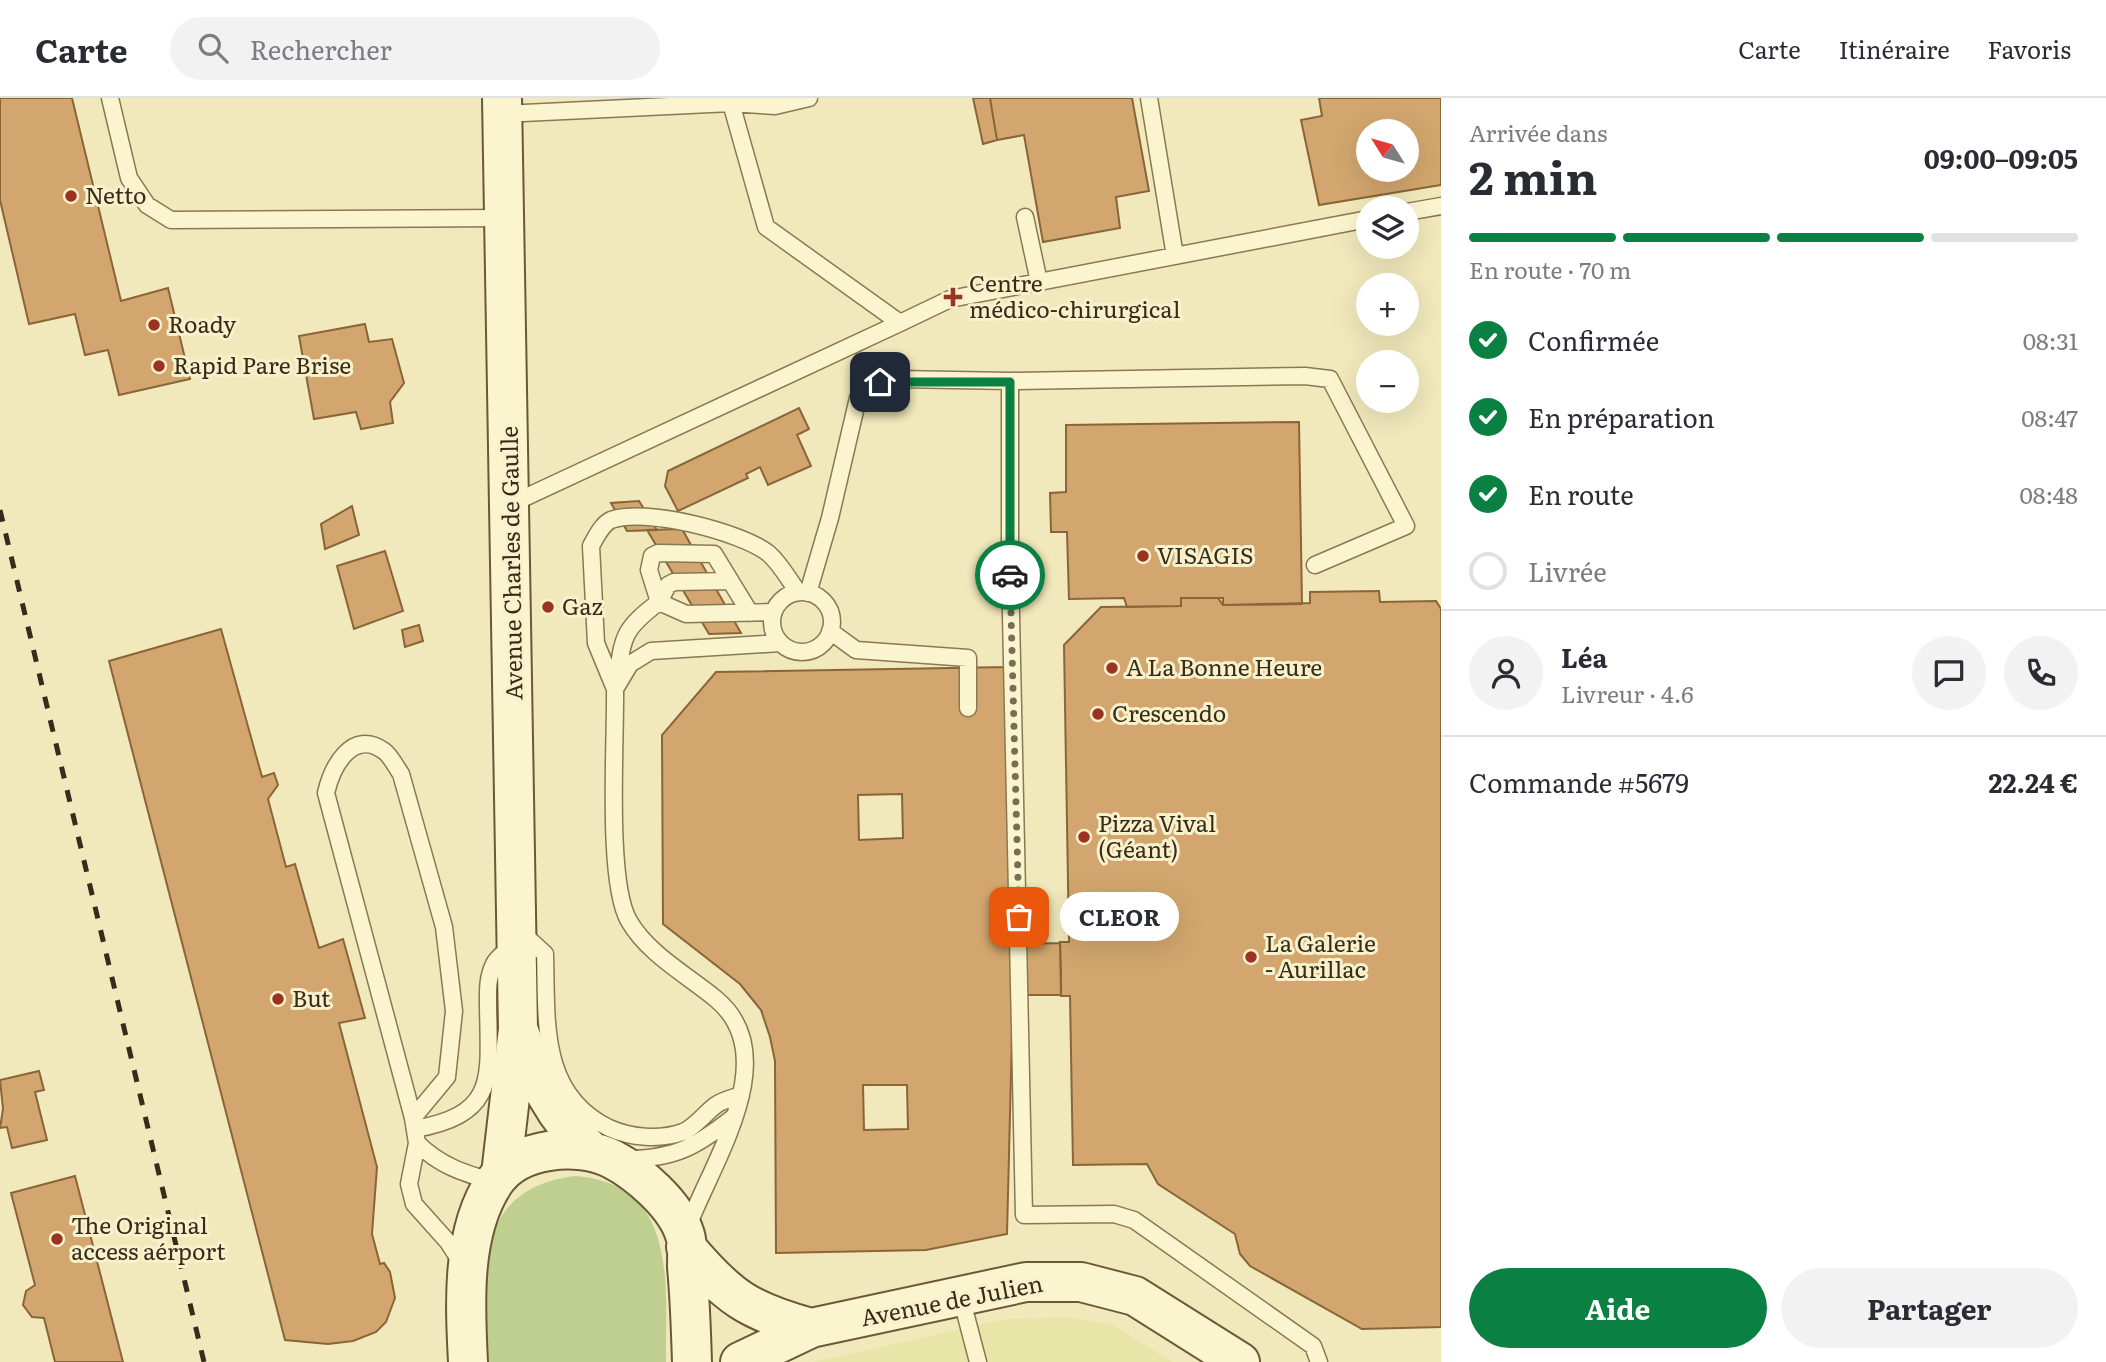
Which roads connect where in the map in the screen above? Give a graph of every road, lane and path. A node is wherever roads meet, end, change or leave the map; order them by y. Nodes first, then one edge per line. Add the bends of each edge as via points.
1 (110, 98) edge
2 (809, 98) edge
3 (1149, 98) edge
4 (730, 103) junction
5 (502, 106) edge
6 (1441, 206) edge
7 (1419, 210) edge
8 (1024, 217) dead end
9 (505, 218) junction
10 (1356, 221) edge
11 (1175, 256) junction
12 (1039, 282) junction
13 (900, 323) junction
14 (1010, 382) junction
15 (511, 504) junction
16 (1315, 565) dead end
17 (730, 581) junction
18 (803, 593) junction
19 (659, 602) junction
20 (773, 612) junction
21 (750, 613) junction
22 (830, 631) junction
23 (780, 643) junction
24 (615, 689) junction
25 (968, 708) dead end
26 (517, 935) junction
27 (518, 1029) junction
28 (741, 1095) junction
29 (737, 1114) junction
30 (415, 1130) junction
31 (602, 1156) junction
32 (497, 1178) junction
33 (685, 1240) junction
34 (467, 1292) junction
35 (961, 1297) junction
36 (811, 1328) junction
37 (442, 1362) edge
38 (468, 1362) edge
39 (692, 1362) edge
40 (740, 1362) edge
41 (978, 1362) edge
42 (1240, 1362) edge
43 (1319, 1362) edge

1 - 9 lane via 130,178 147,205 171,220
2 - 4 lane via 775,106
3 - 11 lane
4 - 5 lane
4 - 13 lane via 766,227
5 - 9 main road, Avenue Charles de Gaulle
6 - 7 lane
8 - 12 lane
9 - 15 main road, Avenue Charles de Gaulle
10 - 11 lane
11 - 12 lane
12 - 13 lane via 950,299
13 - 15 lane
14 - 16 lane via 1330,379 1406,526
14 - 18 lane via 898,380 869,386 858,398 830,519
14 - 43 lane via 1009,642 1024,1215 1114,1214 1134,1220 1313,1346
15 - 26 main road, Avenue Charles de Gaulle
17 - 19 lane via 674,582
17 - 19 lane via 714,554 658,553 652,556 649,570
17 - 21 lane
18 - 20 lane via 783,599
18 - 22 lane via 826,604
18 - 24 lane via 768,554 716,531 669,517 611,520 591,546 596,643
19 - 21 lane via 686,614
19 - 24 lane via 623,637
20 - 21 lane
20 - 23 lane via 772,629
22 - 23 lane via 809,651 789,650
22 - 25 lane via 856,650 968,658
23 - 24 lane via 651,651 630,664
24 - 28 lane via 617,884 628,920 647,945 724,1006 742,1037 745,1074
26 - 27 main road, Avenue Charles de Gaulle
26 - 28 lane via 545,954 551,1055 574,1104 591,1119 620,1133 657,1138 685,1131 718,1104
26 - 30 lane via 495,961 488,982 489,1072 481,1097 463,1115
27 - 31 main road, Avenue Charles de Gaulle via 556,1114
27 - 32 main road, Avenue Charles de Gaulle
28 - 29 lane
29 - 31 lane via 701,1142 672,1156
29 - 33 lane
30 - 30 lane via 326,793 332,770 348,750 366,744 385,752 401,774 444,927 454,1011 447,1077
30 - 32 lane via 434,1160 453,1170
30 - 34 lane via 409,1184 414,1204 448,1242
31 - 32 main road via 558,1150 530,1156
31 - 33 main road, Avenue Charles de Gaulle via 646,1183 671,1212
32 - 34 main road, Avenue Charles de Gaulle via 471,1247
33 - 36 main road, Avenue de Julien via 725,1289 754,1310
33 - 39 main road
34 - 37 main road
34 - 38 main road
35 - 36 main road, Avenue de Julien
35 - 41 lane
35 - 42 main road, Avenue de Julien via 1026,1282 1081,1282 1135,1296
36 - 40 main road, Avenue de Julien

